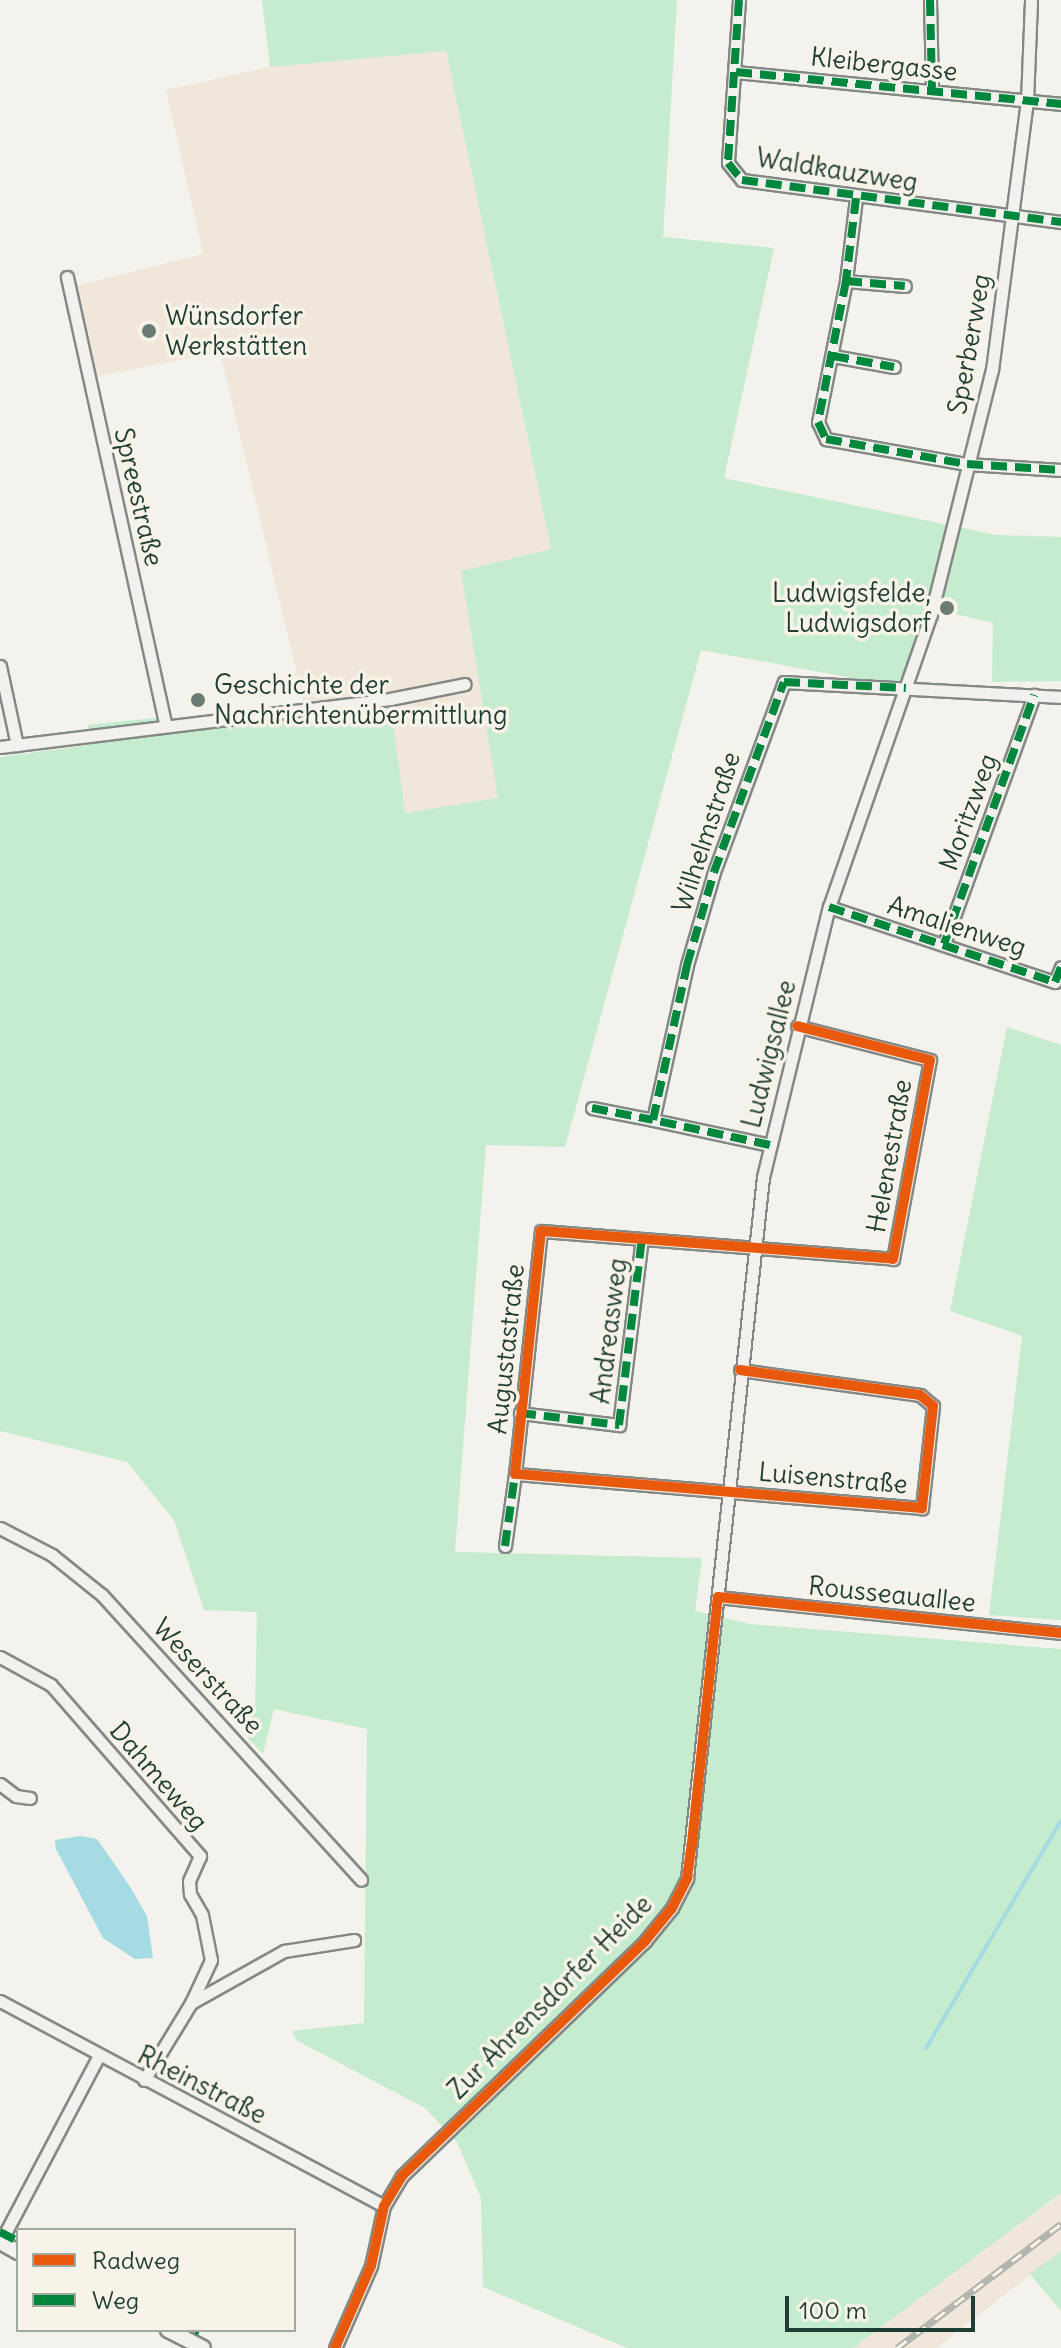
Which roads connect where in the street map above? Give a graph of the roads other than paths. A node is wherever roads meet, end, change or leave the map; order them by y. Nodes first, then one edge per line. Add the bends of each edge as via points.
1 (739, 0) edge
2 (930, 0) edge
3 (1031, 0) edge
4 (736, 72) junction
5 (932, 90) junction
6 (1027, 101) junction
7 (1061, 104) edge
8 (856, 198) junction
9 (1012, 216) junction
10 (1061, 222) edge
11 (67, 277) dead end
12 (846, 281) junction
13 (905, 286) dead end
14 (833, 356) junction
15 (894, 367) dead end
16 (967, 464) junction
17 (1061, 470) edge
18 (0, 666) edge
19 (465, 684) dead end
20 (906, 688) junction
21 (1034, 695) junction
22 (1061, 697) edge
23 (166, 726) junction
24 (17, 745) junction
25 (0, 747) edge
26 (829, 907) junction
27 (944, 944) junction
28 (1061, 967) edge
29 (797, 1026) junction
30 (592, 1108) dead end
31 (653, 1120) junction
32 (770, 1145) junction
33 (642, 1239) junction
34 (755, 1247) junction
35 (740, 1370) junction
36 (520, 1413) junction
37 (515, 1474) junction
38 (727, 1491) junction
39 (0, 1528) edge
40 (505, 1546) dead end
41 (718, 1597) junction
42 (1061, 1633) edge
43 (0, 1657) edge
44 (0, 1784) edge
45 (30, 1798) dead end
46 (361, 1880) dead end
47 (354, 1940) dead end
48 (0, 2001) edge
49 (191, 2003) junction
50 (98, 2057) junction
51 (144, 2080) junction
52 (384, 2206) junction
53 (0, 2242) edge
54 (172, 2332) edge
55 (203, 2348) edge
56 (335, 2348) edge

1 - 4 street, Waldkauzweg
2 - 5 street
3 - 6 street, Sperberweg
4 - 5 street, Kleibergasse
4 - 8 street, Waldkauzweg via 728,163 742,180
5 - 6 street, Kleibergasse
6 - 7 street, Kleibergasse
6 - 9 street, Sperberweg
8 - 9 street, Waldkauzweg
8 - 12 street
9 - 10 street, Waldkauzweg
9 - 16 street, Sperberweg via 992,370
11 - 23 street, Spreestraße
12 - 13 street
12 - 14 street
14 - 15 street
14 - 16 street via 818,422 826,439
16 - 17 street
16 - 20 street, Sperberweg via 931,614
18 - 24 street
19 - 23 street via 390,699
20 - 21 street
20 - 26 street, Ludwigsallee
20 - 31 street, Wilhelmstraße via 784,682 741,786 714,872 687,965
21 - 22 street
21 - 27 street, Moritzweg
23 - 24 street
24 - 25 street
26 - 27 street, Amalienweg
26 - 29 street, Ludwigsallee
27 - 28 street, Amalienweg via 1055,982
29 - 32 street, Ludwigsallee
29 - 34 street, Helenestraße via 930,1060 893,1259
30 - 31 street
31 - 32 street
32 - 34 street, Ludwigsallee
33 - 34 street, Augustastraße
33 - 36 street, Augustastraße via 541,1231
33 - 36 street, Andreasweg via 619,1425
34 - 35 street, Ludwigsallee
35 - 38 street, Ludwigsallee
35 - 38 street, Luisenstraße via 920,1395 933,1406 922,1508
36 - 37 street, Augustastraße
37 - 38 street, Augustastraße
37 - 40 street, Augustastraße
38 - 41 street, Ludwigsallee
39 - 46 street, Weserstraße via 52,1555 102,1595
41 - 42 street, Rousseauallee
41 - 52 street, Zur Ahrensdorfer Heide via 687,1878 672,1908 645,1941 422,2152
43 - 49 street, Dahmeweg via 51,1685 200,1856 189,1881 190,1894 202,1915 211,1960
44 - 45 street via 16,1796
47 - 49 street via 284,1951
48 - 50 street, Rheinstraße
49 - 51 street
50 - 51 street, Rheinstraße
50 - 53 street
51 - 52 street, Rheinstraße
52 - 56 street, Zur Ahrensdorfer Heide via 371,2266
54 - 55 main road

